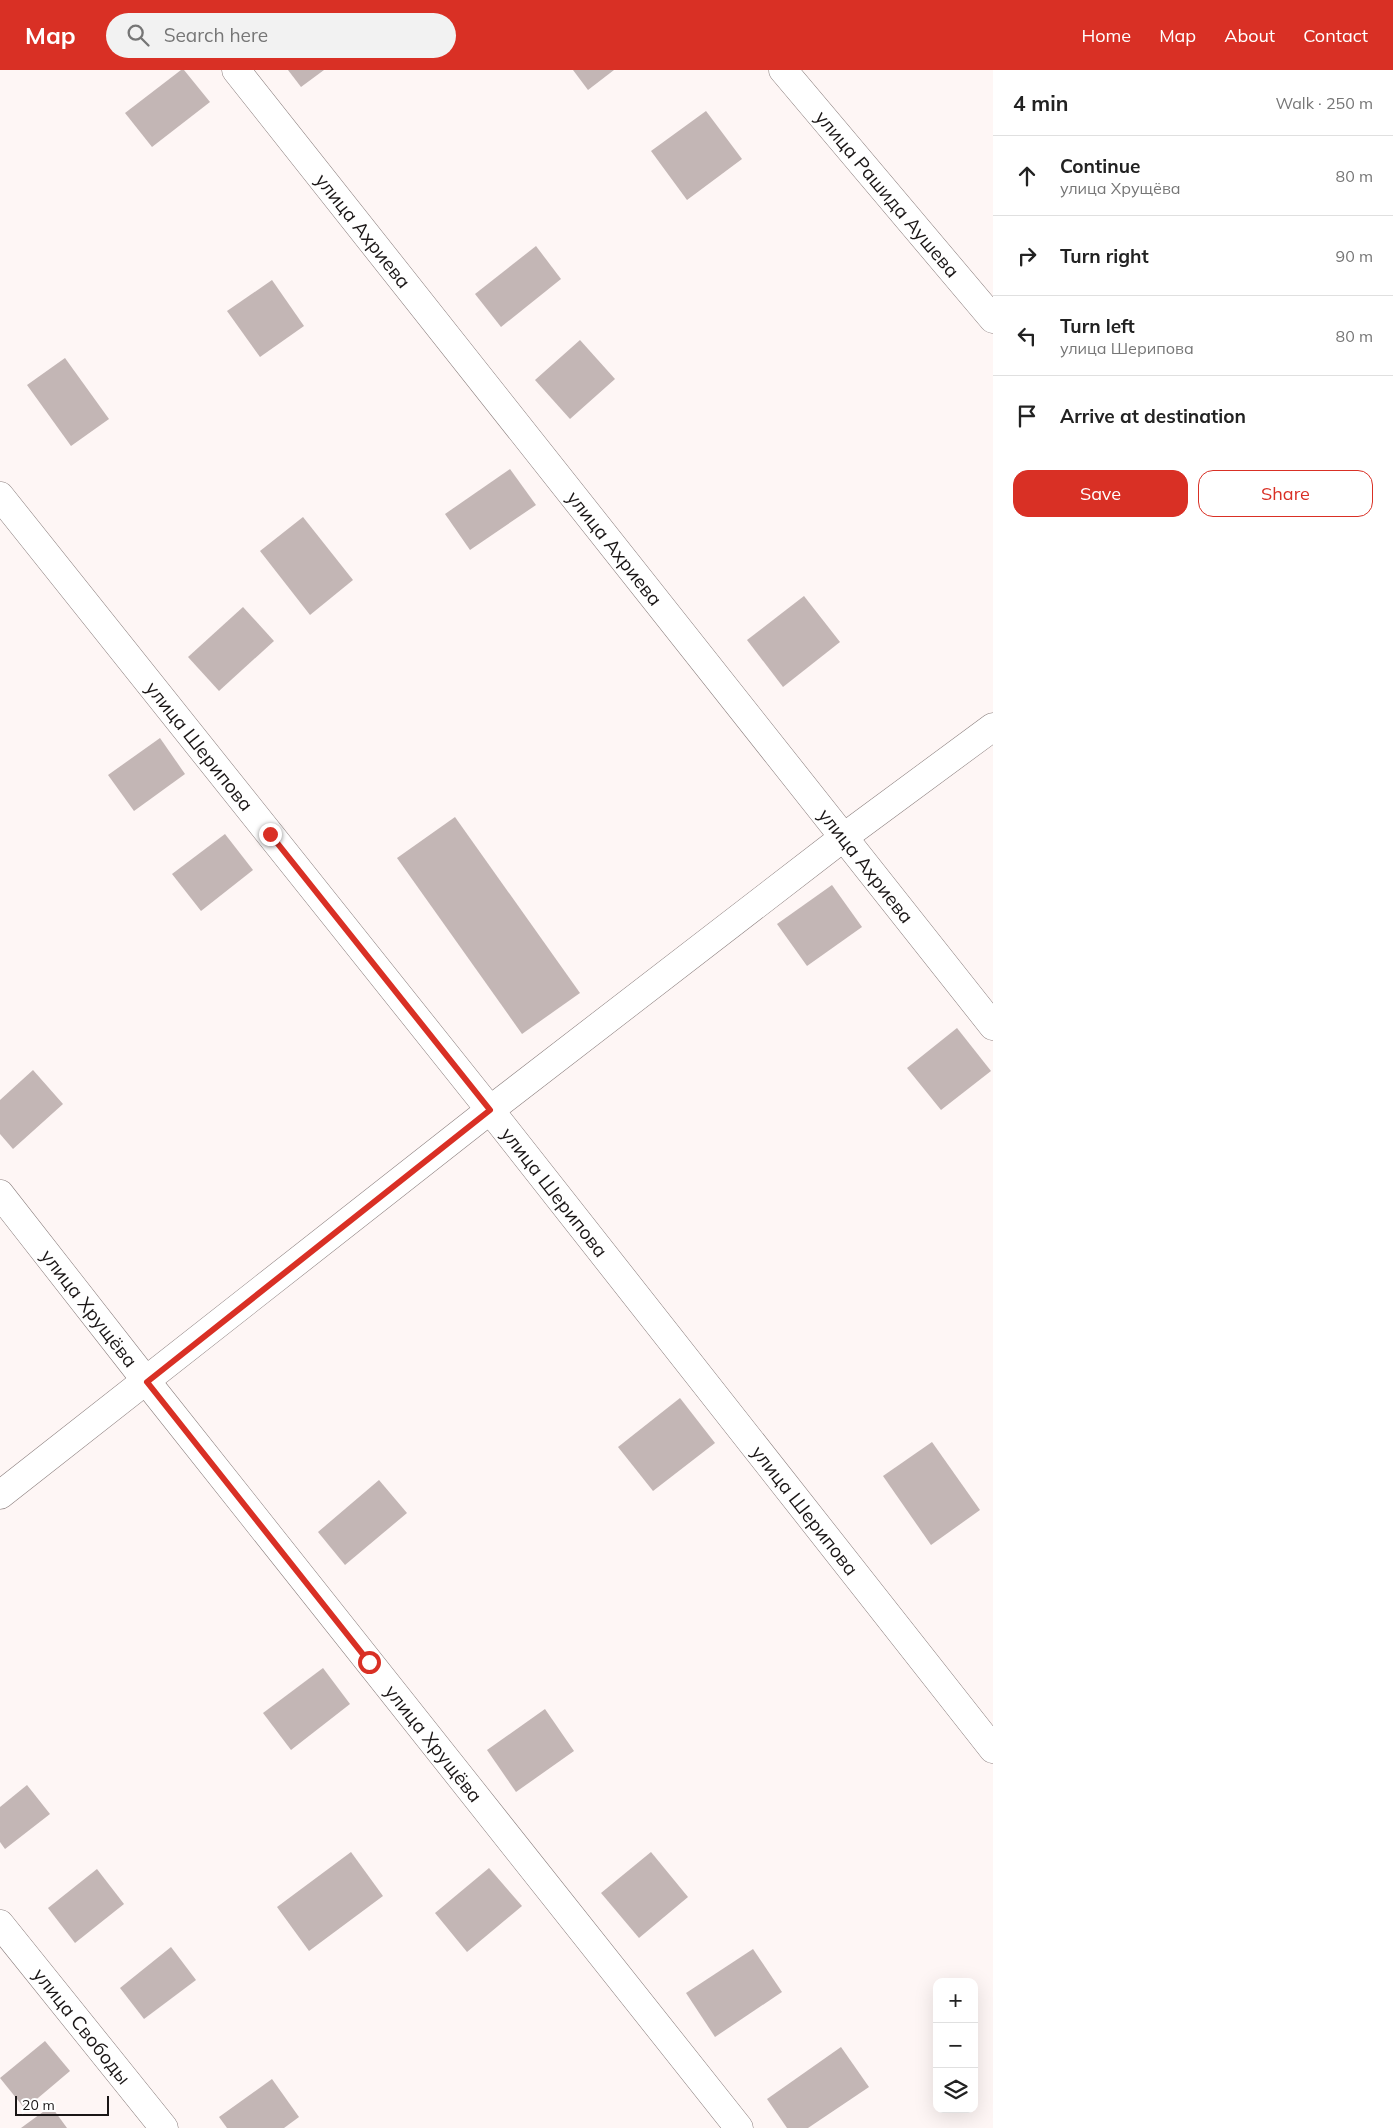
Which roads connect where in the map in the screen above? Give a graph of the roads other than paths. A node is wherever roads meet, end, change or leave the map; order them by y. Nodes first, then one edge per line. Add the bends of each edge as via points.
1 (236, 70) edge
2 (783, 70) edge
3 (993, 319) edge
4 (0, 496) edge
5 (993, 726) edge
6 (844, 837) junction
7 (993, 1026) edge
8 (490, 1110) junction
9 (0, 1194) edge
10 (147, 1382) junction
11 (0, 1495) edge
12 (993, 1749) edge
13 (0, 1924) edge
14 (164, 2128) edge
15 (739, 2128) edge

1 - 6 street, улица Ахриева
2 - 3 street, улица Рашида Аушева
4 - 8 street, улица Шерипова
5 - 6 street
6 - 7 street, улица Ахриева
6 - 8 street
8 - 10 street
8 - 12 street, улица Шерипова
9 - 10 street, улица Хрущёва
10 - 11 street
10 - 15 street, улица Хрущёва
13 - 14 street, улица Свободы

